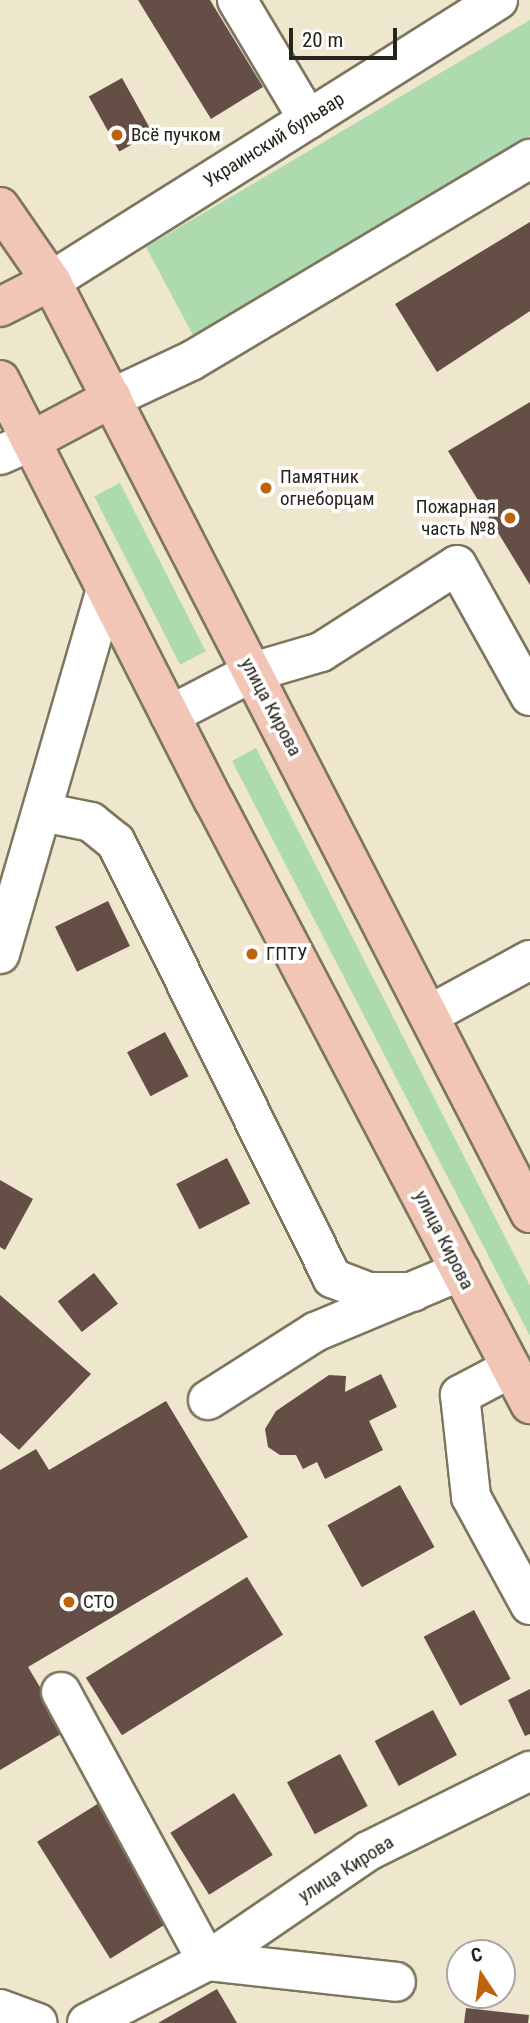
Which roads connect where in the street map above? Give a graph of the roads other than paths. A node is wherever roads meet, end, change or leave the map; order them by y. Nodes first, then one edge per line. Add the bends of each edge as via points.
1 (237, 0) edge
2 (498, 0) edge
3 (308, 119) junction
4 (530, 159) edge
5 (0, 207) edge
6 (51, 281) junction
7 (0, 307) edge
8 (0, 380) edge
9 (112, 398) junction
10 (15, 448) edge
11 (106, 590) junction
12 (253, 672) junction
13 (530, 696) edge
14 (170, 715) junction
15 (42, 812) junction
16 (0, 954) edge
17 (530, 960) edge
18 (429, 1014) junction
19 (530, 1213) edge
20 (461, 1272) junction
21 (413, 1293) junction
22 (511, 1368) junction
23 (208, 1400) dead end
24 (530, 1404) edge
25 (530, 1605) edge
26 (61, 1692) dead end
27 (530, 1771) edge
28 (207, 1961) junction
29 (396, 1982) dead end
30 (0, 2009) edge
31 (38, 2023) edge
32 (88, 2023) edge

1 - 3 street
2 - 3 street, Украинский бульвар
3 - 6 street, Украинский бульвар
4 - 9 street via 191,360
5 - 6 main road, улица Кирова
6 - 7 main road
6 - 9 main road, улица Кирова
8 - 10 main road, улица Кирова
9 - 10 main road
9 - 12 main road, улица Кирова
10 - 11 main road, улица Кирова
11 - 14 main road, улица Кирова
11 - 15 street
12 - 13 street via 321,652 457,565
12 - 14 street
12 - 18 main road, улица Кирова
14 - 20 main road, улица Кирова
15 - 16 street
15 - 21 street via 90,822 116,842 332,1278 368,1292
17 - 18 street
18 - 19 main road, улица Кирова
20 - 21 street
20 - 22 main road, улица Кирова
21 - 23 street via 315,1332
22 - 24 main road, улица Кирова
22 - 25 street via 460,1395 471,1497
26 - 28 street
27 - 28 street, улица Кирова via 368,1850
28 - 29 street
28 - 32 street, улица Кирова
30 - 31 street

